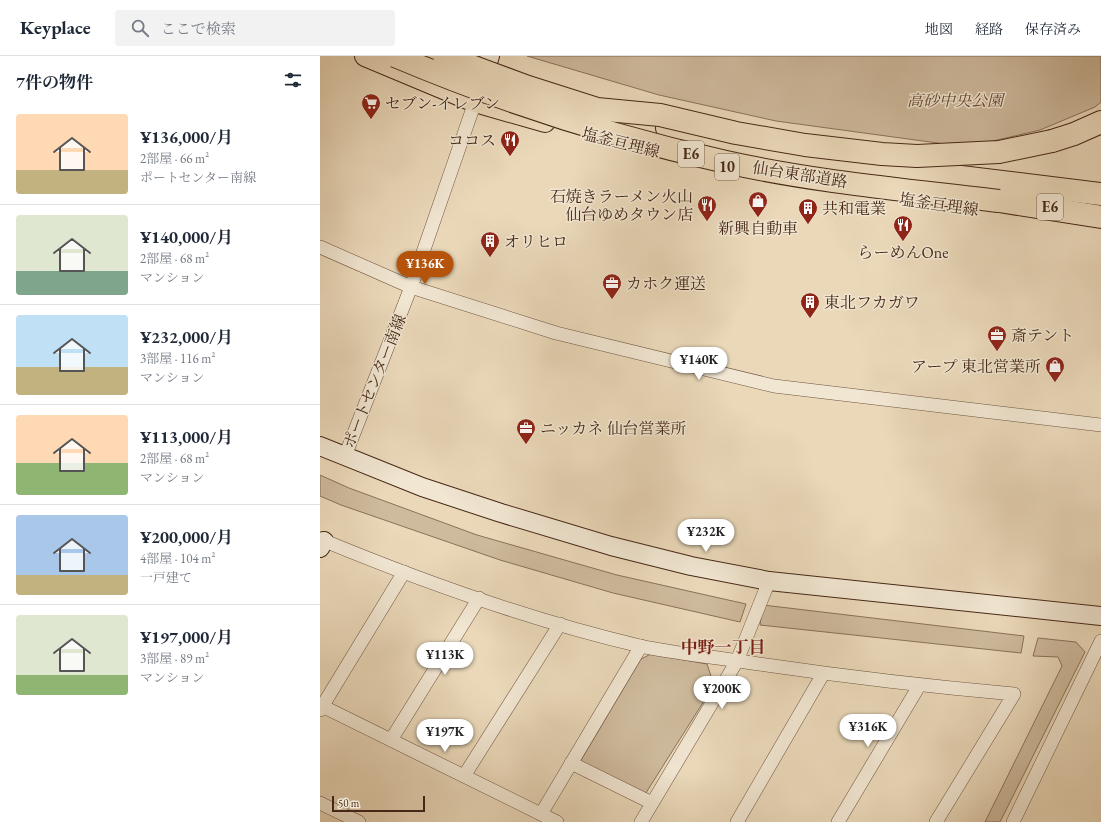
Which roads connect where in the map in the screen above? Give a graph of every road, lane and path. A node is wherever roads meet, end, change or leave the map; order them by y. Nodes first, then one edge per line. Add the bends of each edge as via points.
1 (365, 56) edge
2 (395, 56) edge
3 (444, 56) edge
4 (460, 56) edge
5 (488, 61) edge
6 (475, 102) junction
7 (597, 109) junction
8 (1101, 122) edge
9 (1101, 192) edge
10 (999, 201) junction
11 (1101, 213) edge
12 (1101, 217) edge
13 (1101, 225) edge
14 (320, 247) edge
15 (411, 287) junction
16 (1101, 425) edge
17 (320, 446) edge
18 (345, 456) junction
19 (321, 543) edge
20 (404, 572) junction
21 (769, 581) junction
22 (479, 598) junction
23 (1101, 616) edge
24 (560, 624) junction
25 (1101, 641) edge
26 (641, 646) junction
27 (737, 661) junction
28 (823, 674) junction
29 (919, 686) junction
30 (321, 708) edge
31 (391, 740) junction
32 (571, 763) junction
33 (464, 776) junction
34 (320, 803) edge
35 (652, 803) junction
36 (541, 814) junction
37 (358, 822) edge
38 (557, 822) edge
39 (641, 822) edge
40 (737, 822) edge
41 (838, 822) edge
42 (936, 822) edge
43 (1013, 822) edge

1 - 6 main road, 塩釜亘理線 / 10
2 - 10 highway, 仙台東部道路 / E6, bridge via 525,106 651,144 727,162 805,176
3 - 7 highway, 仙台東部道路 / E6, bridge
4 - 5 main road, 塩釜亘理線 / 10
5 - 6 street, ポートセンター南線
5 - 9 main road, 塩釜亘理線 / 10 via 521,79 721,134
6 - 13 main road, 塩釜亘理線 / 10 via 624,144 829,189
6 - 15 street, ポートセンター南線
7 - 8 highway, bridge via 660,114 736,133 805,145 917,156 979,154 1024,147 1074,134
7 - 9 highway, 仙台東部道路 / E6, bridge via 723,141 804,158
10 - 11 highway, 仙台東部道路 / E6
10 - 12 highway
14 - 15 street
15 - 16 street via 556,333 774,386
15 - 18 street, ポートセンター南線
17 - 18 street
18 - 21 street via 422,487 589,540 691,566
19 - 20 street
20 - 22 street
20 - 30 street
21 - 23 street
21 - 27 street
22 - 24 street
22 - 31 street
24 - 26 street
24 - 33 street
25 - 43 street
26 - 27 street
26 - 32 street
27 - 28 street
27 - 35 street
28 - 29 street
28 - 40 street
29 - 41 street
29 - 42 street via 1014,694
30 - 31 street
31 - 33 street
32 - 35 street
32 - 36 street
33 - 36 street
34 - 37 street
35 - 39 street
36 - 38 street

